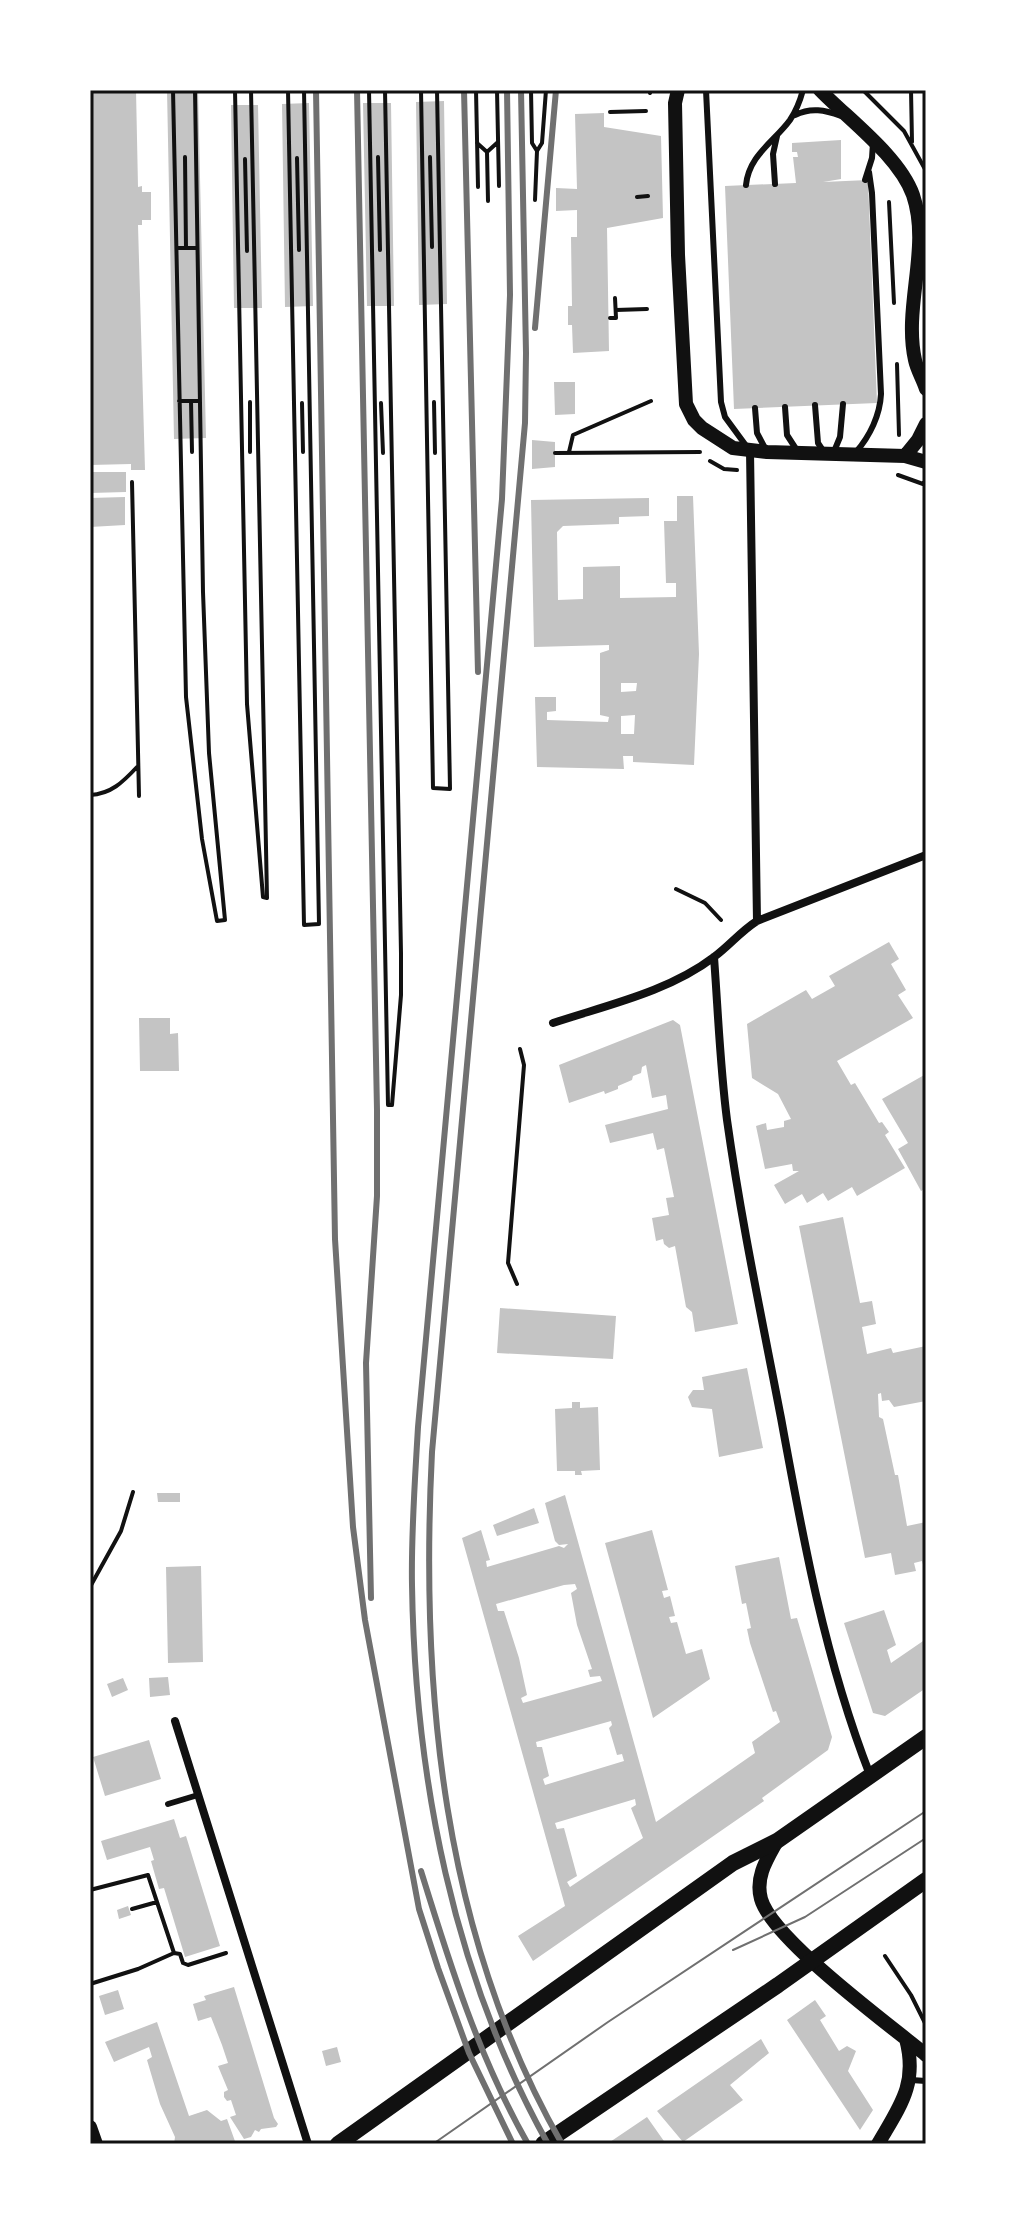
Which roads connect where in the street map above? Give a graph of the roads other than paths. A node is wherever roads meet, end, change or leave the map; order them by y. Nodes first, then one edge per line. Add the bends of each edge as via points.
1 (678, 90) edge
2 (706, 90) edge
3 (803, 90) edge
4 (820, 90) edge
5 (792, 117) junction
6 (850, 120) junction
7 (777, 132) junction
8 (873, 143) junction
9 (869, 172) junction
10 (865, 180) dead end
11 (775, 184) dead end
12 (746, 185) dead end
13 (926, 389) edge
14 (843, 404) dead end
15 (815, 405) dead end
16 (785, 407) dead end
17 (755, 408) dead end
18 (926, 424) edge
19 (750, 451) junction
20 (767, 452) junction
21 (798, 453) junction
22 (829, 454) junction
23 (854, 454) junction
24 (905, 456) junction
25 (926, 462) edge
26 (926, 855) edge
27 (757, 921) junction
28 (714, 957) junction
29 (553, 1023) dead end
30 (175, 1721) dead end
31 (926, 1737) edge
32 (870, 1775) junction
33 (198, 1795) junction
34 (168, 1804) dead end
35 (777, 1841) junction
36 (926, 1880) edge
37 (812, 1961) junction
38 (906, 2039) junction
39 (926, 2055) edge
40 (918, 2080) edge
41 (90, 2127) edge
42 (96, 2144) edge
43 (308, 2144) edge
44 (338, 2144) edge
45 (543, 2144) edge
46 (878, 2144) edge

1 - 19 street via 678,255 686,404 712,436
2 - 19 lane via 721,402 725,417
3 - 5 lane
4 - 6 street
5 - 6 lane via 819,109
5 - 7 lane
6 - 8 street
7 - 11 lane
7 - 12 lane via 755,158
8 - 9 lane
8 - 13 street via 913,195 918,222 915,359
9 - 10 lane
9 - 23 lane via 881,394 870,433
14 - 22 lane via 840,437
15 - 22 lane via 818,443
16 - 21 lane via 787,435
17 - 20 lane via 757,433
18 - 24 street
19 - 20 street
19 - 27 street
20 - 21 street
21 - 22 street
22 - 23 street
23 - 24 street
24 - 25 street
26 - 27 street
27 - 28 street
28 - 29 street via 668,984
28 - 32 street via 737,1185 812,1584
30 - 33 street
31 - 32 main road
32 - 35 main road
33 - 34 lane
33 - 43 street
35 - 37 street via 761,1871 761,1900 779,1928
35 - 44 main road via 733,1863
36 - 37 main road
37 - 38 street
37 - 45 main road
38 - 39 street
38 - 40 street
40 - 46 street
41 - 42 street

